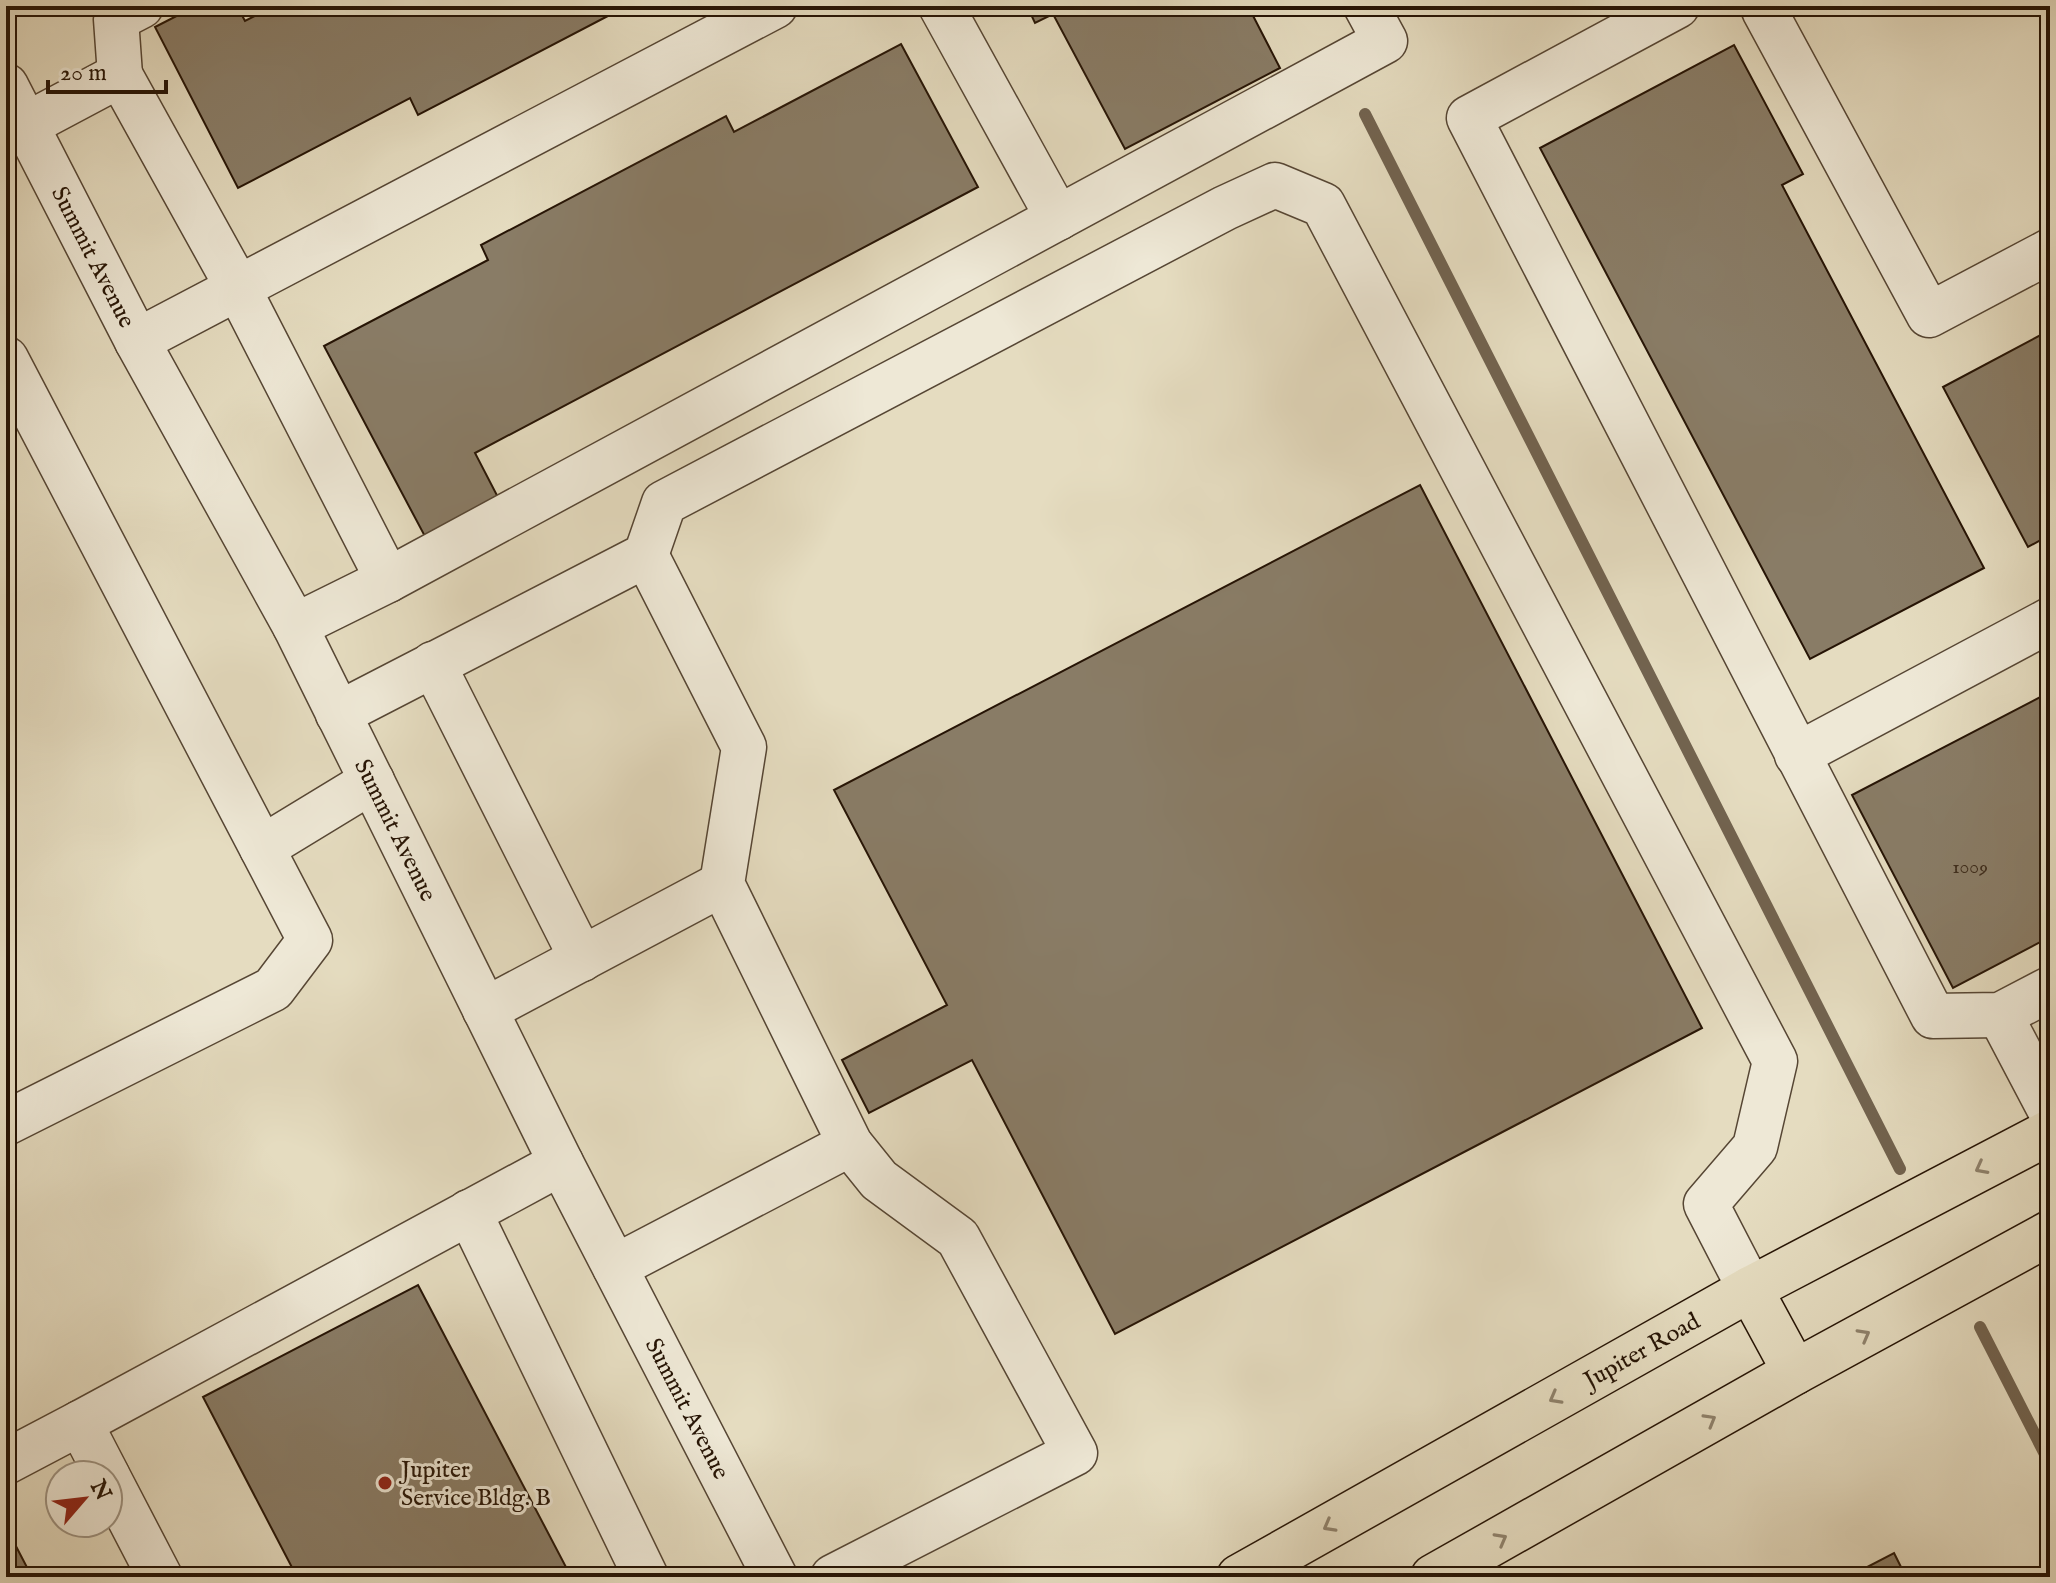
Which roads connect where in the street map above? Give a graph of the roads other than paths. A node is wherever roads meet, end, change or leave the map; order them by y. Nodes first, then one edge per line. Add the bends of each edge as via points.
1 (141, 6) edge
2 (775, 6) edge
3 (941, 6) edge
4 (1366, 6) edge
5 (1677, 6) edge
6 (1764, 7) edge
7 (120, 75) junction
8 (6, 86) edge
9 (26, 125) junction
10 (1058, 218) junction
11 (2050, 251) edge
12 (238, 288) junction
13 (137, 341) junction
14 (6, 359) edge
15 (646, 555) junction
16 (388, 580) junction
17 (2050, 620) edge
18 (295, 626) junction
19 (433, 664) junction
20 (338, 714) junction
21 (1797, 755) junction
22 (372, 781) junction
23 (262, 848) junction
24 (722, 884) junction
25 (582, 959) junction
26 (2050, 989) edge
27 (485, 1010) junction
28 (2000, 1015) junction
29 (2050, 1110) edge
30 (6, 1123) edge
31 (2050, 1132) edge
32 (850, 1144) junction
33 (561, 1163) junction
34 (469, 1212) junction
35 (2050, 1233) edge
36 (615, 1267) junction
37 (1750, 1289) junction
38 (1795, 1372) junction
39 (80, 1423) junction
40 (99, 1459) edge
41 (6, 1462) edge
42 (124, 1507) edge
43 (160, 1577) edge
44 (646, 1577) edge
45 (775, 1577) edge
46 (833, 1577) edge
47 (1239, 1577) edge
48 (1433, 1577) edge

1 - 7 street via 116,19
2 - 12 street
3 - 10 street
4 - 10 street via 1385,41
5 - 21 street via 1469,118
6 - 11 street via 1929,315
7 - 9 street
7 - 12 street
8 - 9 street, Summit Avenue
9 - 13 street, Summit Avenue
10 - 16 street
12 - 13 street
12 - 16 street
13 - 18 street, Summit Avenue
14 - 23 street
15 - 19 street
15 - 24 street via 744,747
15 - 37 street via 664,503 1225,208 1275,185 1323,205 1775,1061 1755,1147 1706,1204
16 - 18 street
17 - 21 street
18 - 20 street, Summit Avenue
19 - 20 street
19 - 25 street
20 - 22 street, Summit Avenue
21 - 28 street via 1933,1016
22 - 23 street
22 - 27 street, Summit Avenue
23 - 30 street via 310,940 273,989
24 - 25 street
24 - 32 street
25 - 27 street
26 - 28 street
27 - 33 street, Summit Avenue
28 - 29 street
31 -> 37 main road, Jupiter Road
32 - 36 street
32 - 46 street via 879,1180 958,1238 1075,1453
33 - 34 street
33 - 36 street, Summit Avenue
34 - 39 street
34 - 44 street
38 -> 35 main road
36 - 45 street, Summit Avenue
37 - 38 main road
37 -> 47 main road, Jupiter Road
48 -> 38 main road
39 - 40 street
39 - 41 street
42 - 43 street

